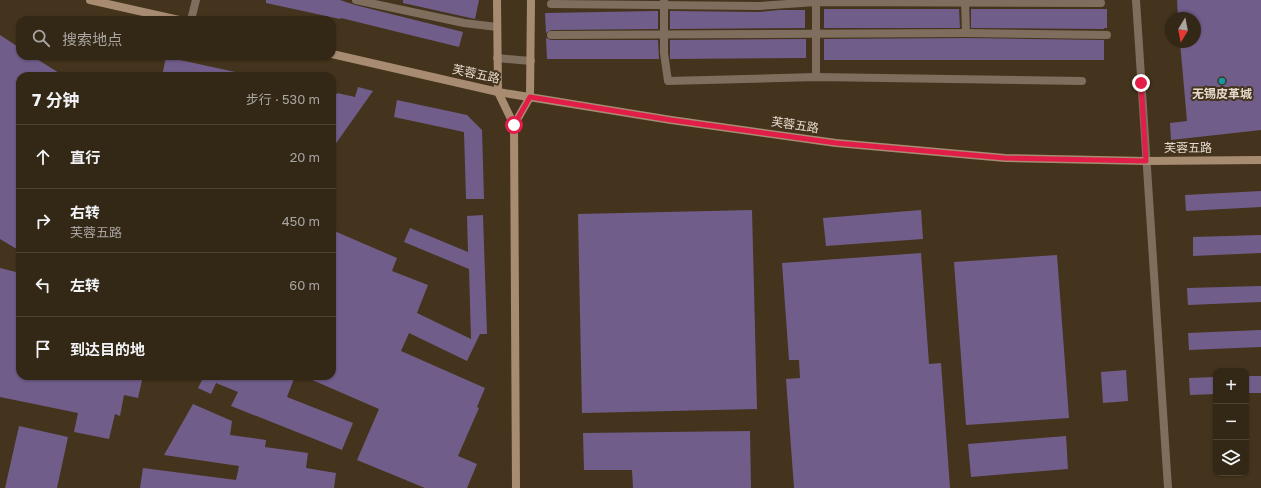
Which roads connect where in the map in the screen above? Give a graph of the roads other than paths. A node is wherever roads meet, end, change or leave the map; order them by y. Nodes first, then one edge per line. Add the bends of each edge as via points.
1 (90, 0) edge
2 (196, 0) edge
3 (356, 0) edge
4 (497, 0) edge
5 (531, 0) edge
6 (1136, 0) edge
7 (816, 1) edge
8 (966, 1) edge
9 (664, 2) edge
10 (1101, 3) dead end
11 (551, 4) dead end
12 (161, 16) edge
13 (192, 16) edge
14 (497, 27) junction
15 (966, 33) junction
16 (664, 34) junction
17 (816, 34) junction
18 (551, 35) dead end
19 (1107, 35) dead end
20 (336, 55) edge
21 (497, 58) junction
22 (531, 61) junction
23 (816, 77) junction
24 (1082, 81) dead end
25 (498, 92) junction
26 (530, 97) junction
27 (514, 125) junction
28 (1261, 160) edge
29 (1146, 161) junction
30 (516, 488) edge
31 (1168, 488) edge

1 - 12 street
2 - 13 street
3 - 14 street via 464,23
4 - 14 street
5 - 22 street
6 - 29 street
7 - 8 street
7 - 9 street via 759,6
7 - 17 street
8 - 10 street
8 - 15 street
9 - 11 street
9 - 16 street
14 - 21 street
15 - 17 street
15 - 19 street
16 - 17 street
16 - 18 street
16 - 23 street via 668,81
17 - 23 street
20 - 25 street, 芙蓉五路
21 - 22 street
21 - 25 street
22 - 26 street
23 - 24 street
25 - 26 street, 芙蓉五路
25 - 27 street
26 - 27 street
26 - 29 street, 芙蓉五路 via 836,143 1005,158
27 - 30 street
28 - 29 street, 芙蓉五路
29 - 31 street

